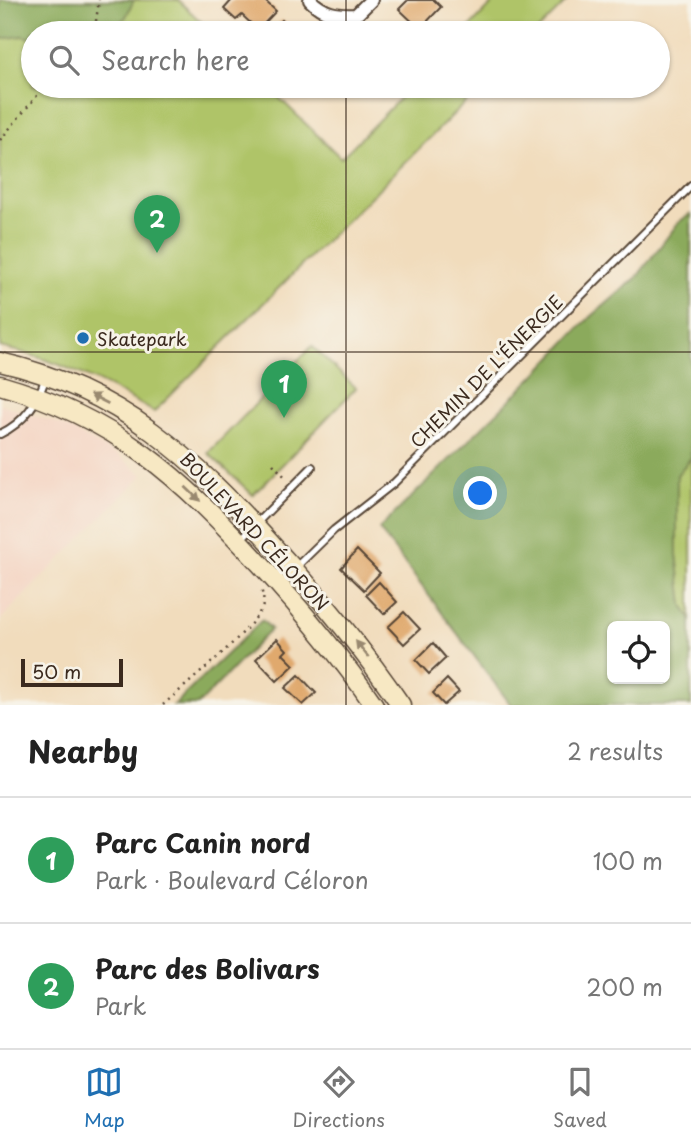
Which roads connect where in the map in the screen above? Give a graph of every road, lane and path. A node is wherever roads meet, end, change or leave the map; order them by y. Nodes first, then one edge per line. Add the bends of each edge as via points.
1 (99, 0) edge
2 (310, 0) edge
3 (371, 0) edge
4 (96, 21) edge
5 (36, 98) edge
6 (0, 140) edge
7 (691, 186) edge
8 (0, 362) edge
9 (47, 376) junction
10 (0, 385) edge
11 (39, 397) junction
12 (0, 434) edge
13 (273, 467) dead end
14 (312, 467) dead end
15 (282, 474) dead end
16 (255, 526) junction
17 (239, 542) junction
18 (294, 569) junction
19 (260, 587) dead end
20 (163, 705) edge
21 (374, 705) edge
22 (401, 705) edge

1 - 4 path
2 - 3 street via 336,16 356,15
5 - 6 path
7 - 18 lane, CHEMIN DE L'ÉNERGIE via 394,483
8 - 9 street, BOULEVARD CÉLORON
9 - 11 lane
16 -> 9 street, BOULEVARD CÉLORON via 204,473 157,434 107,403
10 - 11 street, BOULEVARD CÉLORON
11 - 12 lane via 19,423
11 -> 17 street, BOULEVARD CÉLORON via 89,418 141,450
13 - 15 path
14 - 16 lane
16 - 17 lane
16 - 18 street, BOULEVARD CÉLORON
17 - 21 street, BOULEVARD CÉLORON via 329,643
22 -> 18 street, BOULEVARD CÉLORON
19 - 20 path via 264,599 257,615

